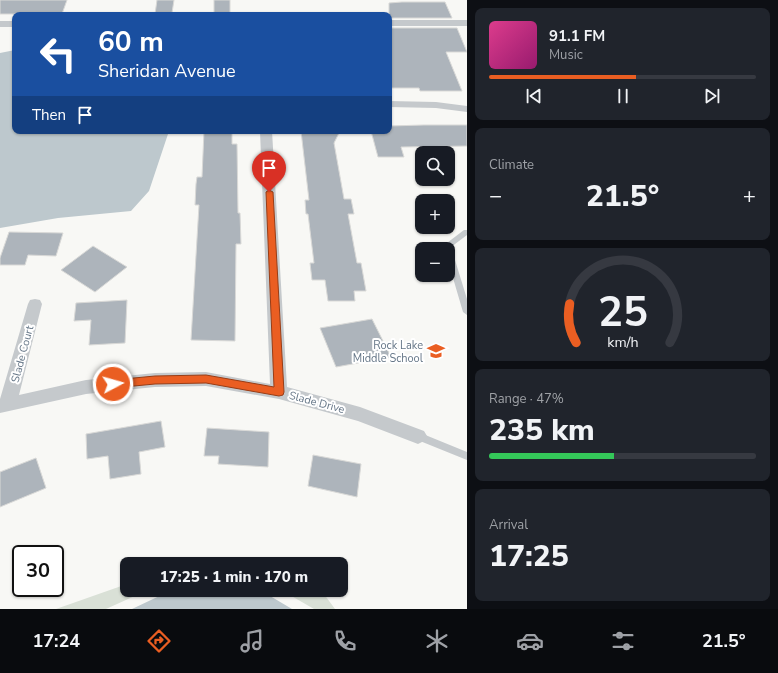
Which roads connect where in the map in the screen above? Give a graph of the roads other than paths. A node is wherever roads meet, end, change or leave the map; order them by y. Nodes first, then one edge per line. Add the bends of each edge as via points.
1 (392, 23) edge
2 (467, 23) edge
3 (0, 24) edge
4 (12, 24) edge
5 (392, 104) edge
6 (467, 109) edge
7 (266, 134) edge
8 (467, 232) edge
9 (453, 242) edge
10 (455, 272) edge
11 (35, 304) dead end
12 (467, 312) edge
13 (279, 392) junction
14 (4, 405) edge
15 (418, 436) joint
16 (467, 456) edge

1 - 2 street
3 - 4 street
5 - 6 street
7 - 13 street
8 - 9 lane
10 - 12 lane
11 - 14 street, Slade Court
13 - 14 street, Slade Drive via 206,379 155,380 86,387
13 - 15 street, Slade Drive via 360,414
15 - 16 lane

